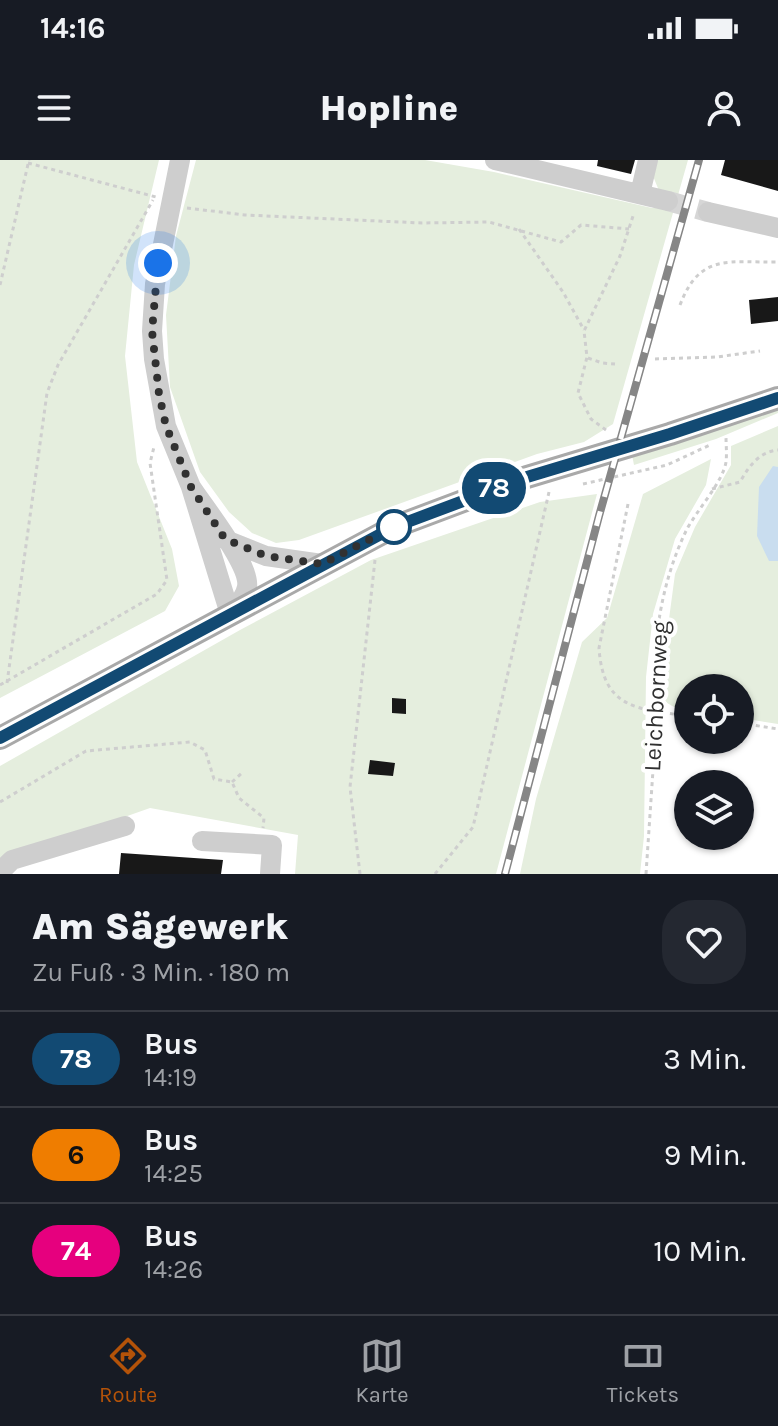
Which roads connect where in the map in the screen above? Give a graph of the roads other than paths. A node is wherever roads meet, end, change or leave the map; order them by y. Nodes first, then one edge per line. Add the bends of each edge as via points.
1 (180, 160) edge
2 (495, 160) edge
3 (648, 160) edge
4 (640, 194) junction
5 (668, 201) tunnel mouth
6 (708, 212) tunnel mouth
7 (778, 228) edge
8 (778, 398) edge
9 (191, 487) junction
10 (225, 539) junction
11 (322, 564) junction
12 (230, 614) junction
13 (0, 738) edge
14 (125, 826) dead end
15 (202, 841) dead end
16 (0, 872) edge
17 (270, 874) edge

1 - 9 street via 155,284 152,331 166,426
2 - 4 street
3 - 4 street
4 - 5 street
6 - 7 street
8 - 11 main road via 486,491 394,527
9 - 10 street
9 - 12 street
10 - 11 street via 266,556
10 - 12 street via 247,579 244,597
11 - 12 main road
12 - 13 main road
14 - 16 street via 12,860
15 - 17 street via 272,845

